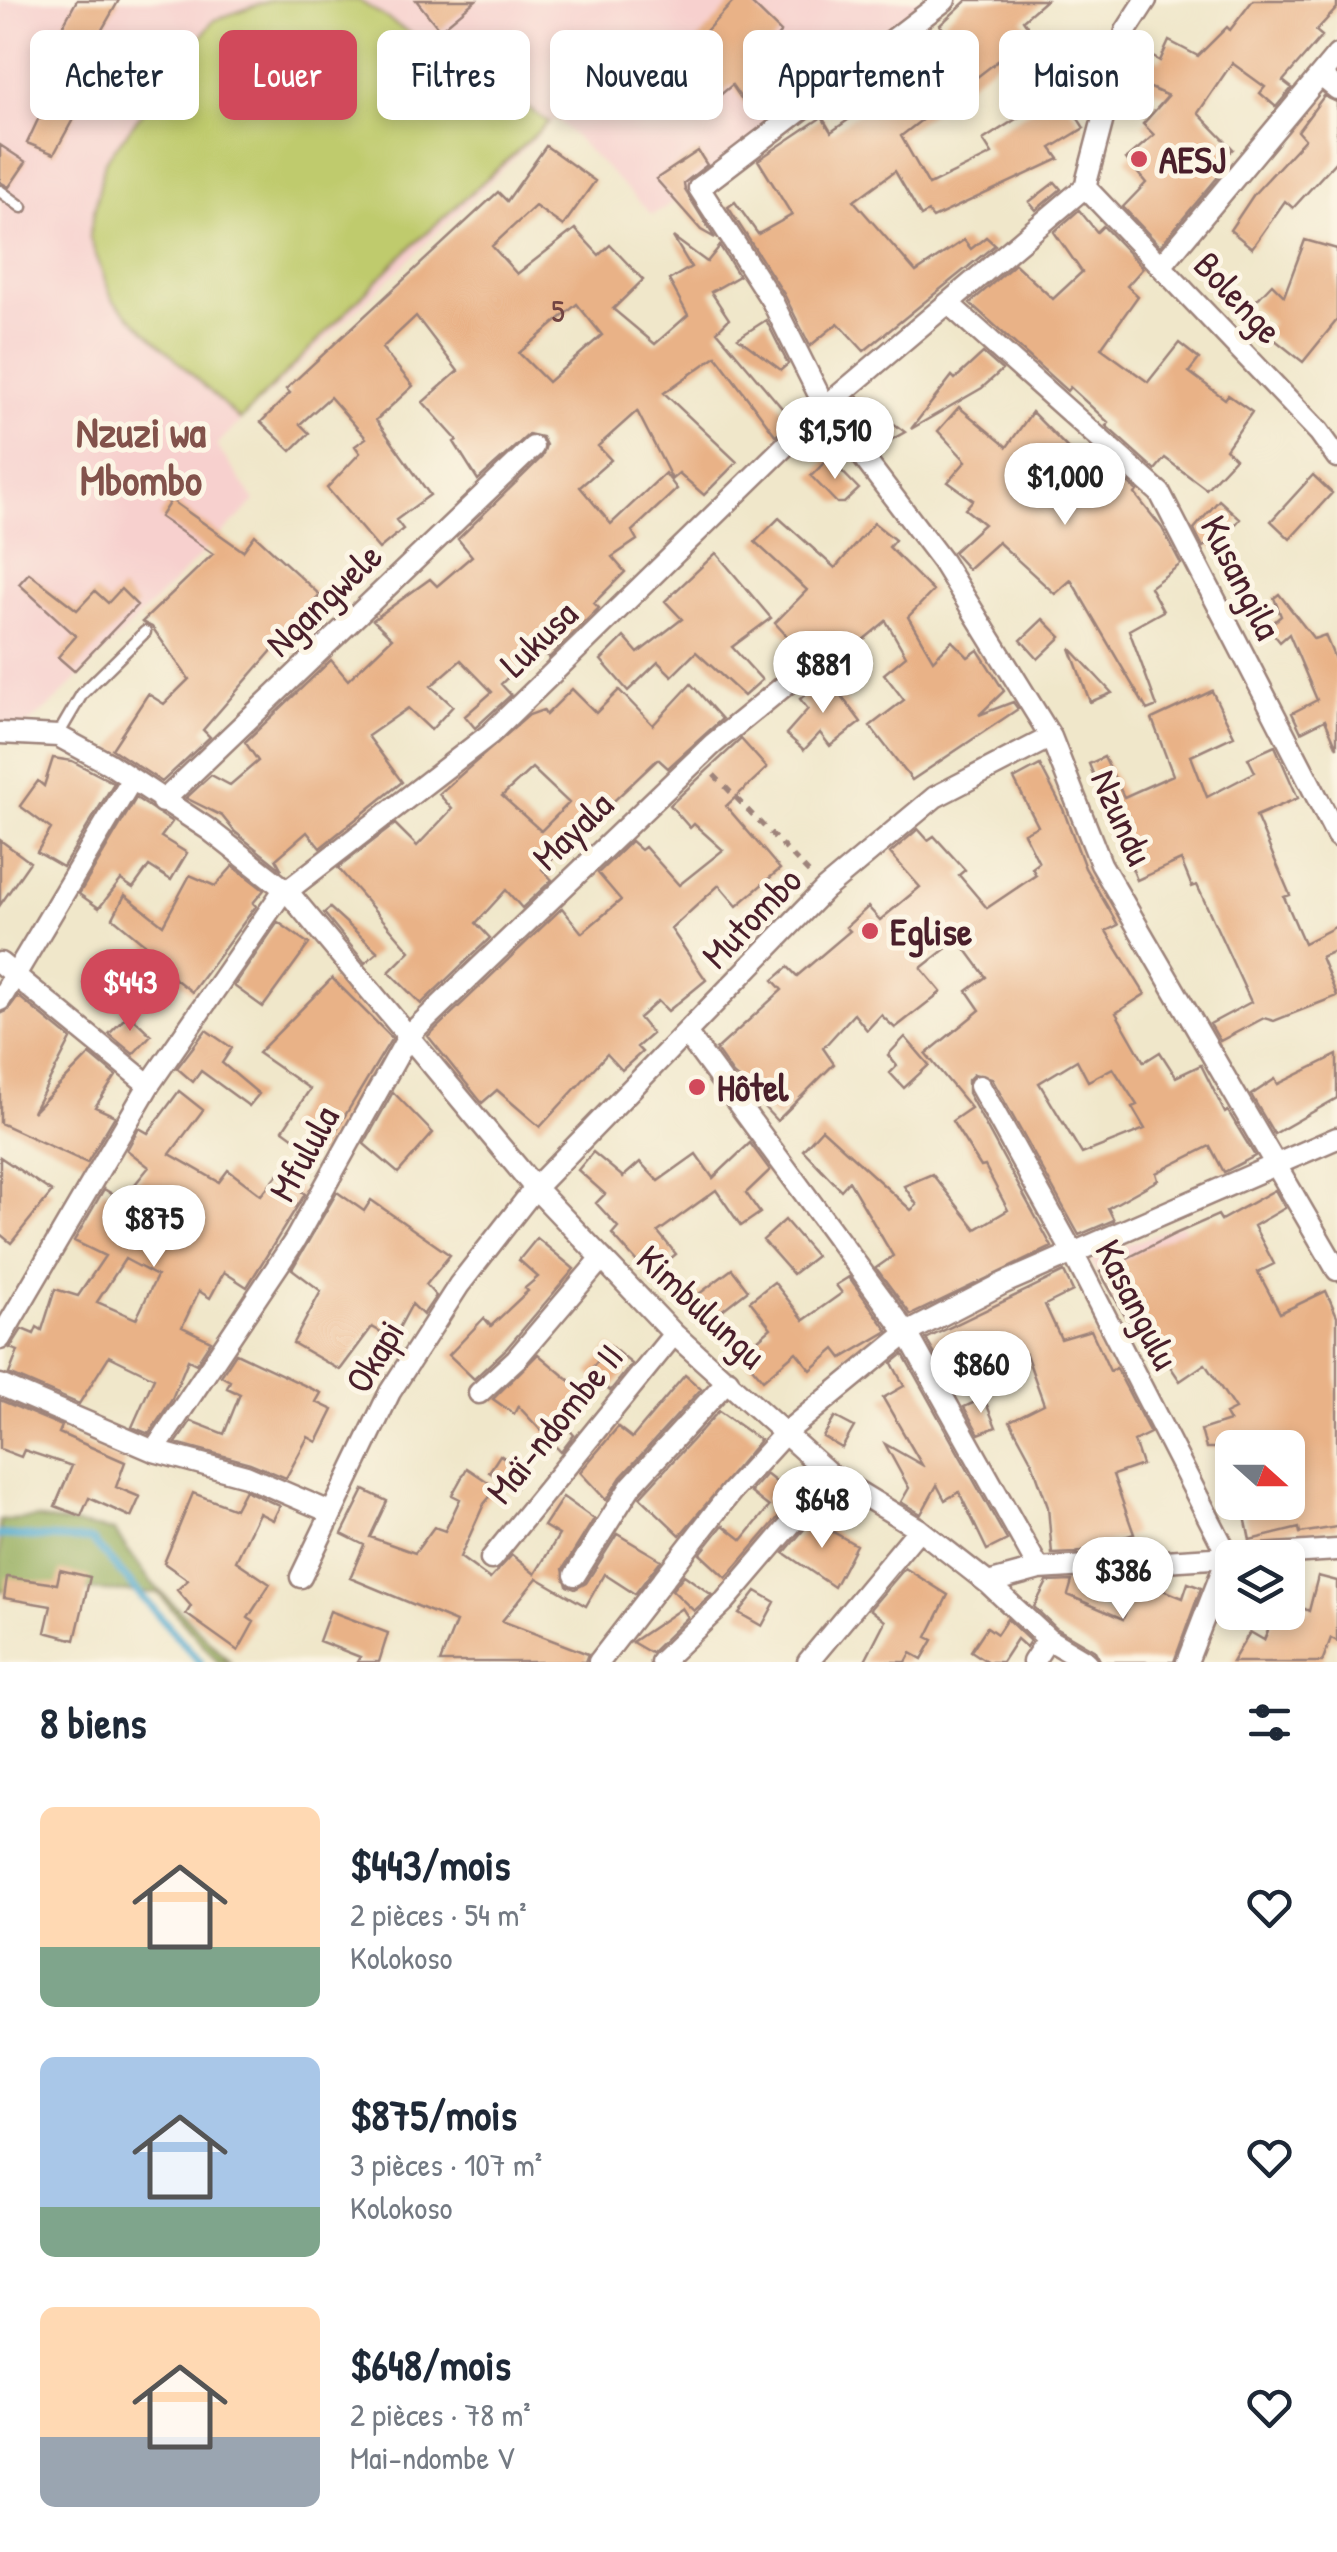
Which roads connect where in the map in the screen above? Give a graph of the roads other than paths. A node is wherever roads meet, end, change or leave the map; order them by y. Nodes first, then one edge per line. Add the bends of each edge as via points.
1 (945, 0) edge
2 (1146, 0) edge
3 (1337, 54) edge
4 (1329, 82) edge
5 (1086, 187) junction
6 (0, 191) edge
7 (22, 206) dead end
8 (1162, 265) junction
9 (949, 304) junction
10 (825, 406) junction
11 (1328, 432) edge
12 (533, 447) dead end
13 (1337, 457) edge
14 (145, 632) dead end
15 (789, 682) dead end
16 (0, 733) edge
17 (58, 736) junction
18 (1051, 737) junction
19 (132, 779) junction
20 (162, 802) junction
21 (1337, 836) edge
22 (283, 894) junction
23 (8, 970) edge
24 (0, 1000) edge
25 (688, 1034) junction
26 (409, 1035) junction
27 (149, 1085) junction
28 (980, 1086) dead end
29 (1337, 1138) edge
30 (1276, 1162) junction
31 (534, 1188) junction
32 (1074, 1255) junction
33 (602, 1258) junction
34 (1337, 1270) edge
35 (907, 1333) junction
36 (674, 1334) junction
37 (0, 1339) edge
38 (728, 1380) junction
39 (0, 1385) edge
40 (480, 1393) dead end
41 (785, 1433) junction
42 (154, 1451) junction
43 (832, 1476) junction
44 (330, 1512) junction
45 (919, 1529) junction
46 (1220, 1540) edge
47 (1337, 1550) edge
48 (1305, 1552) edge
49 (1215, 1557) edge
50 (490, 1559) dead end
51 (1038, 1569) junction
52 (575, 1575) dead end
53 (301, 1577) dead end
54 (988, 1583) junction
55 (1215, 1590) edge
56 (1048, 1639) junction
57 (600, 1662) edge
58 (661, 1662) edge
59 (808, 1662) edge
60 (1033, 1662) edge
61 (1088, 1662) edge
62 (1187, 1662) edge

1 - 10 street, Nzundu via 699,188 772,300
2 - 5 street via 1126,31
3 - 4 street
4 - 8 street
5 - 8 street, Bolenge
5 - 9 street, Lukusa
6 - 7 lane
8 - 11 street, Bolenge
9 - 10 street, Lukusa
9 - 21 street, Kusangila via 1160,493
10 - 18 street, Nzundu via 942,560
10 - 22 street, Lukusa via 490,734
11 - 13 street, Bolenge
12 - 20 street, Ngangwele
14 - 17 lane via 82,694
15 - 26 street, Mayala via 698,759
16 - 17 street
17 - 19 street, Kimbulungu
18 - 25 street, Mutombo via 935,797 825,889
18 - 30 street, Nzundu via 1101,864
19 - 20 street, Kimbulungu
19 - 23 street
20 - 22 street, Kimbulungu via 208,829
22 - 26 street, Kimbulungu
22 - 27 street, Lukusa
23 - 24 street
23 - 27 street
25 - 31 street, Mutombo
25 - 35 street
26 - 31 street, Kimbulungu
26 - 42 street, Mfulula via 295,1240
27 - 37 street, Lukusa
28 - 32 street, Kasangulu
29 - 30 street
30 - 32 street
30 - 34 street, Nzundu
31 - 33 street, Kimbulungu
31 - 44 street, Okapi via 459,1284 390,1392
32 - 35 street
32 - 46 street, Kasangulu
33 - 36 street, Kimbulungu
33 - 40 street
35 - 41 street
35 - 51 street
36 - 38 street, Kimbulungu
36 - 50 street, Maï-ndombe II
38 - 41 street, Kimbulungu
38 - 52 street via 631,1486
39 - 42 street
41 - 43 street, Kimbulungu
41 - 57 street
42 - 44 street via 246,1476
43 - 45 street, Kimbulungu
43 - 58 street via 725,1601
44 - 53 street, Okapi
45 - 54 street, Kimbulungu
45 - 59 street
47 - 48 street
49 - 51 street
51 - 54 street
54 - 56 street, Kimbulungu
55 - 62 street
56 - 60 street
56 - 61 street, Kimbulungu

